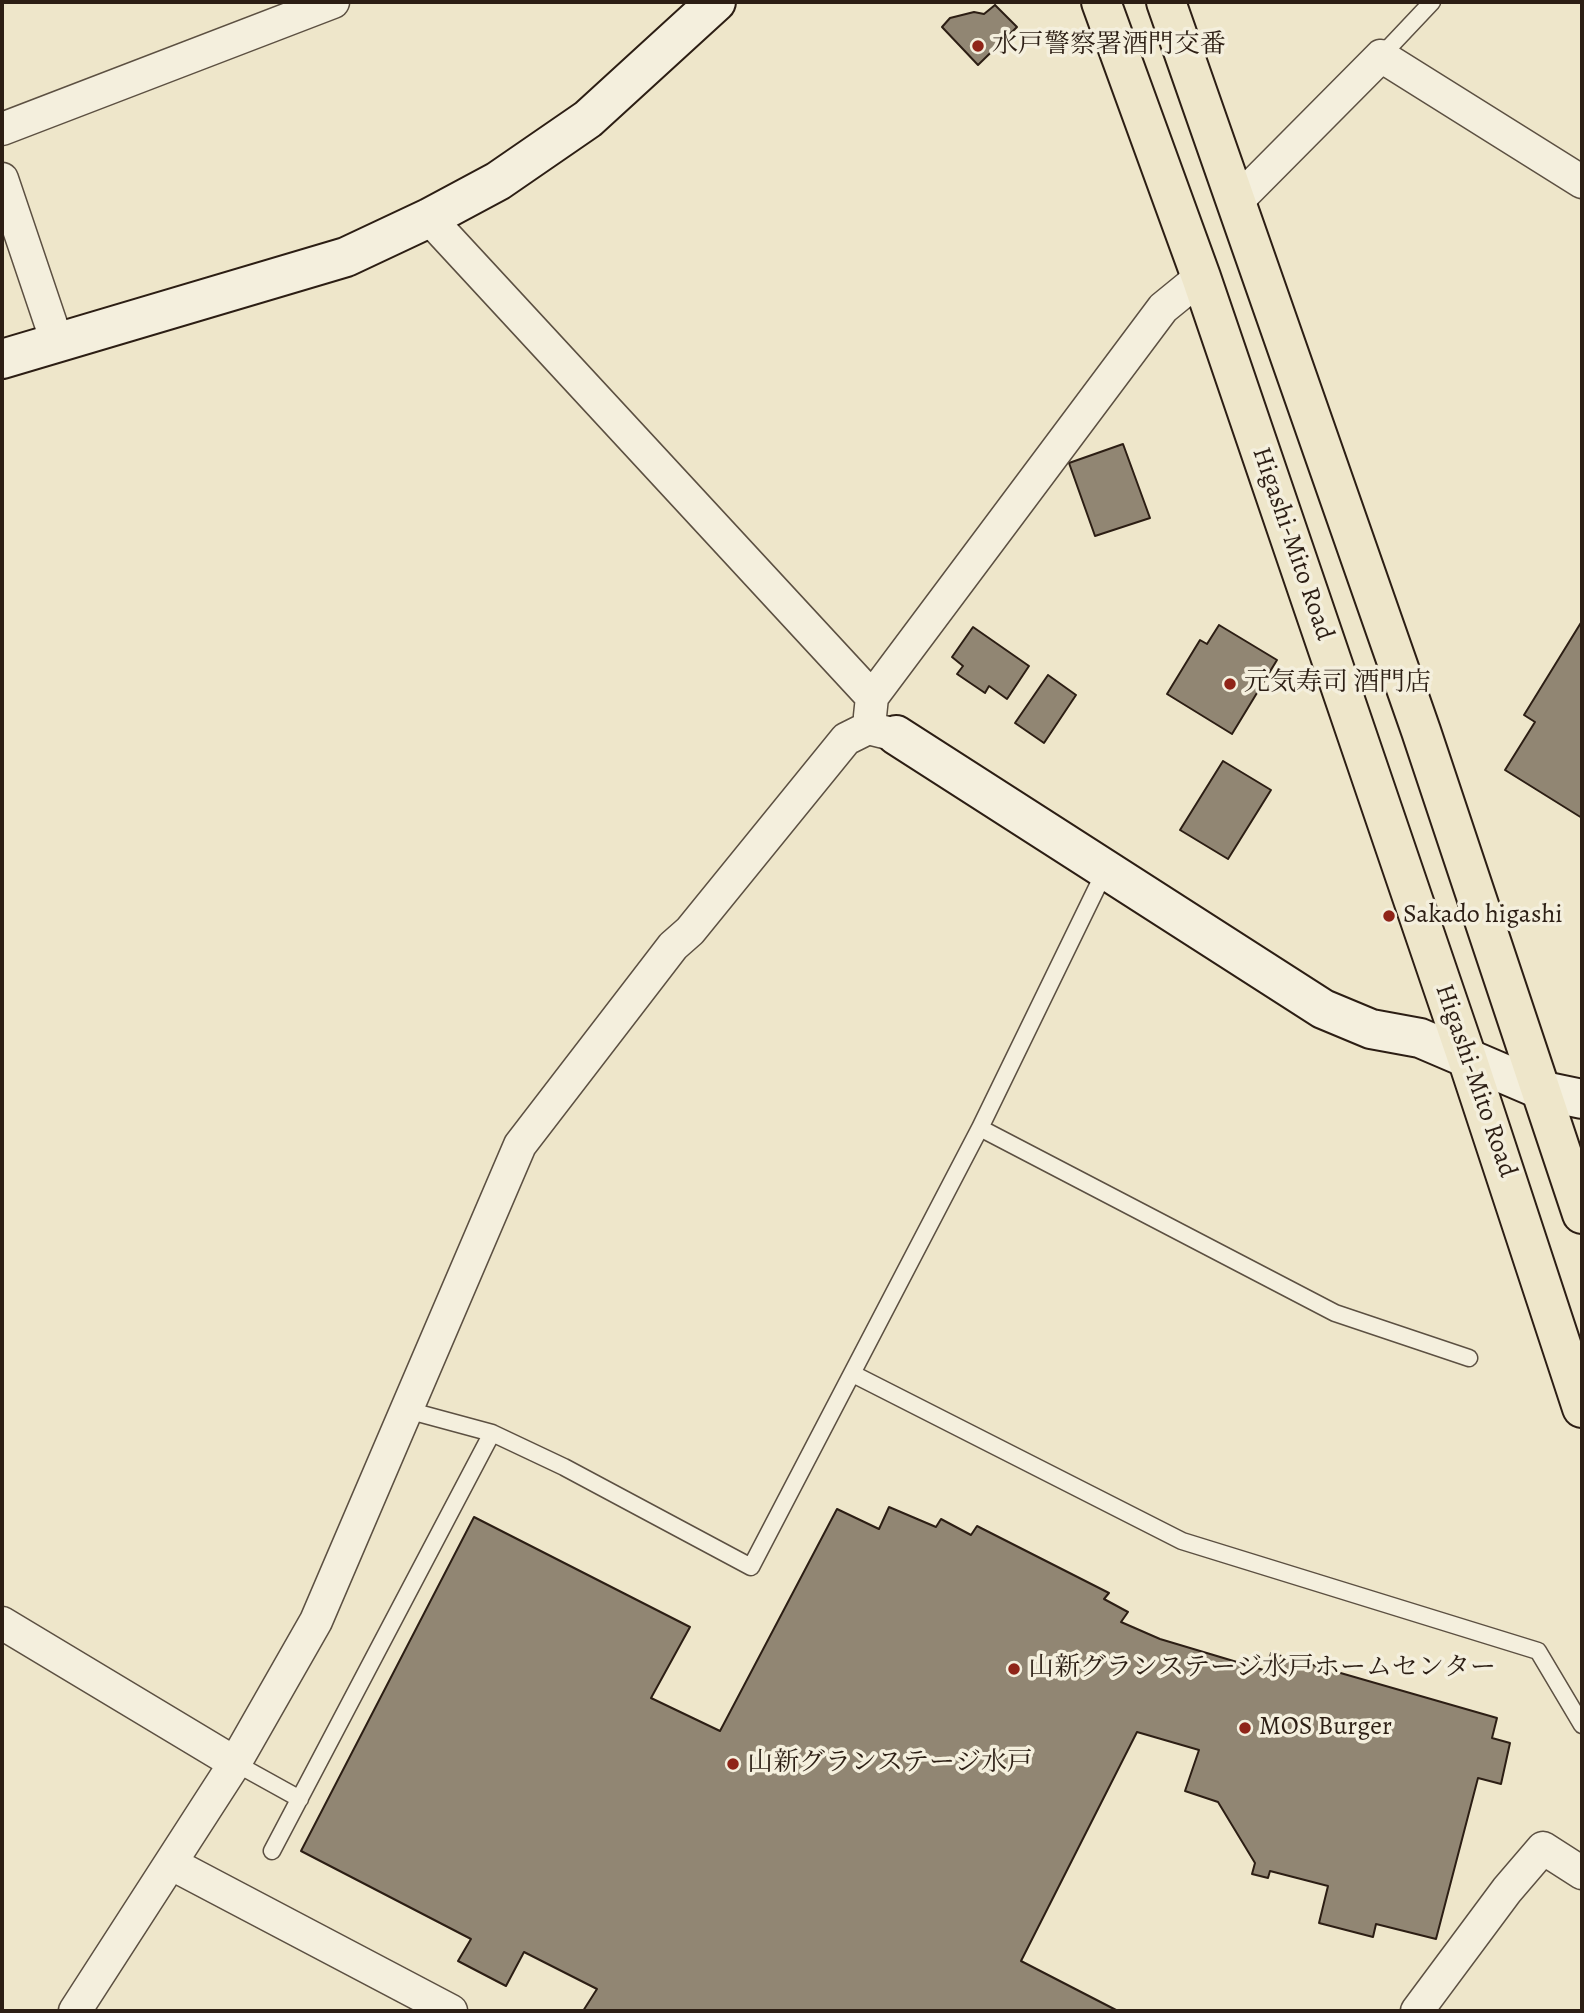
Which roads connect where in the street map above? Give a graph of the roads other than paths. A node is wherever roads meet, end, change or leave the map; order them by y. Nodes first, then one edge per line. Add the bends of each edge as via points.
1 (716, 2) edge
2 (1101, 2) edge
3 (1166, 2) edge
4 (1432, 2) edge
5 (318, 4) edge
6 (1381, 56) junction
7 (2, 130) edge
8 (2, 178) edge
9 (1582, 182) edge
10 (1237, 201) junction
11 (429, 218) junction
12 (1200, 277) junction
13 (57, 342) junction
14 (2, 359) edge
15 (872, 697) junction
16 (882, 731) junction
17 (1105, 871) junction
18 (1467, 1058) junction
19 (1544, 1091) junction
20 (1582, 1099) edge
21 (980, 1128) junction
22 (1582, 1214) edge
23 (1469, 1358) dead end
24 (853, 1374) junction
25 (1582, 1408) edge
26 (407, 1410) junction
27 (492, 1433) junction
28 (2, 1623) edge
29 (1582, 1726) edge
30 (235, 1763) junction
31 (300, 1799) junction
32 (272, 1852) dead end
33 (172, 1864) junction
34 (1582, 1873) edge
35 (75, 2011) edge
36 (451, 2011) edge
37 (1417, 2011) edge

1 - 11 street via 588,119 499,181
2 - 12 highway, Higashi-Mito Road
3 - 10 highway
4 - 6 lane
5 - 7 street
6 - 9 street
6 - 10 street
8 - 13 street
10 - 19 highway
11 - 13 street via 346,257
11 - 15 street
12 - 15 street via 1163,308
12 - 18 highway, Higashi-Mito Road
13 - 14 street
15 - 16 street
16 - 17 street
16 - 26 street via 846,739 673,946 520,1144
17 - 18 street via 1323,1009 1371,1029 1420,1038
17 - 21 lane
18 - 19 street
18 - 25 highway, Higashi-Mito Road
19 - 20 street
19 - 22 highway
21 - 23 lane via 1335,1313
21 - 24 lane
24 - 27 lane via 751,1567
24 - 29 lane via 1182,1541 1538,1651
26 - 27 lane
26 - 30 street via 316,1621
27 - 31 lane
28 - 30 street
30 - 31 lane
30 - 33 street
31 - 32 lane
33 - 35 street
33 - 36 street
34 - 37 street via 1544,1848

